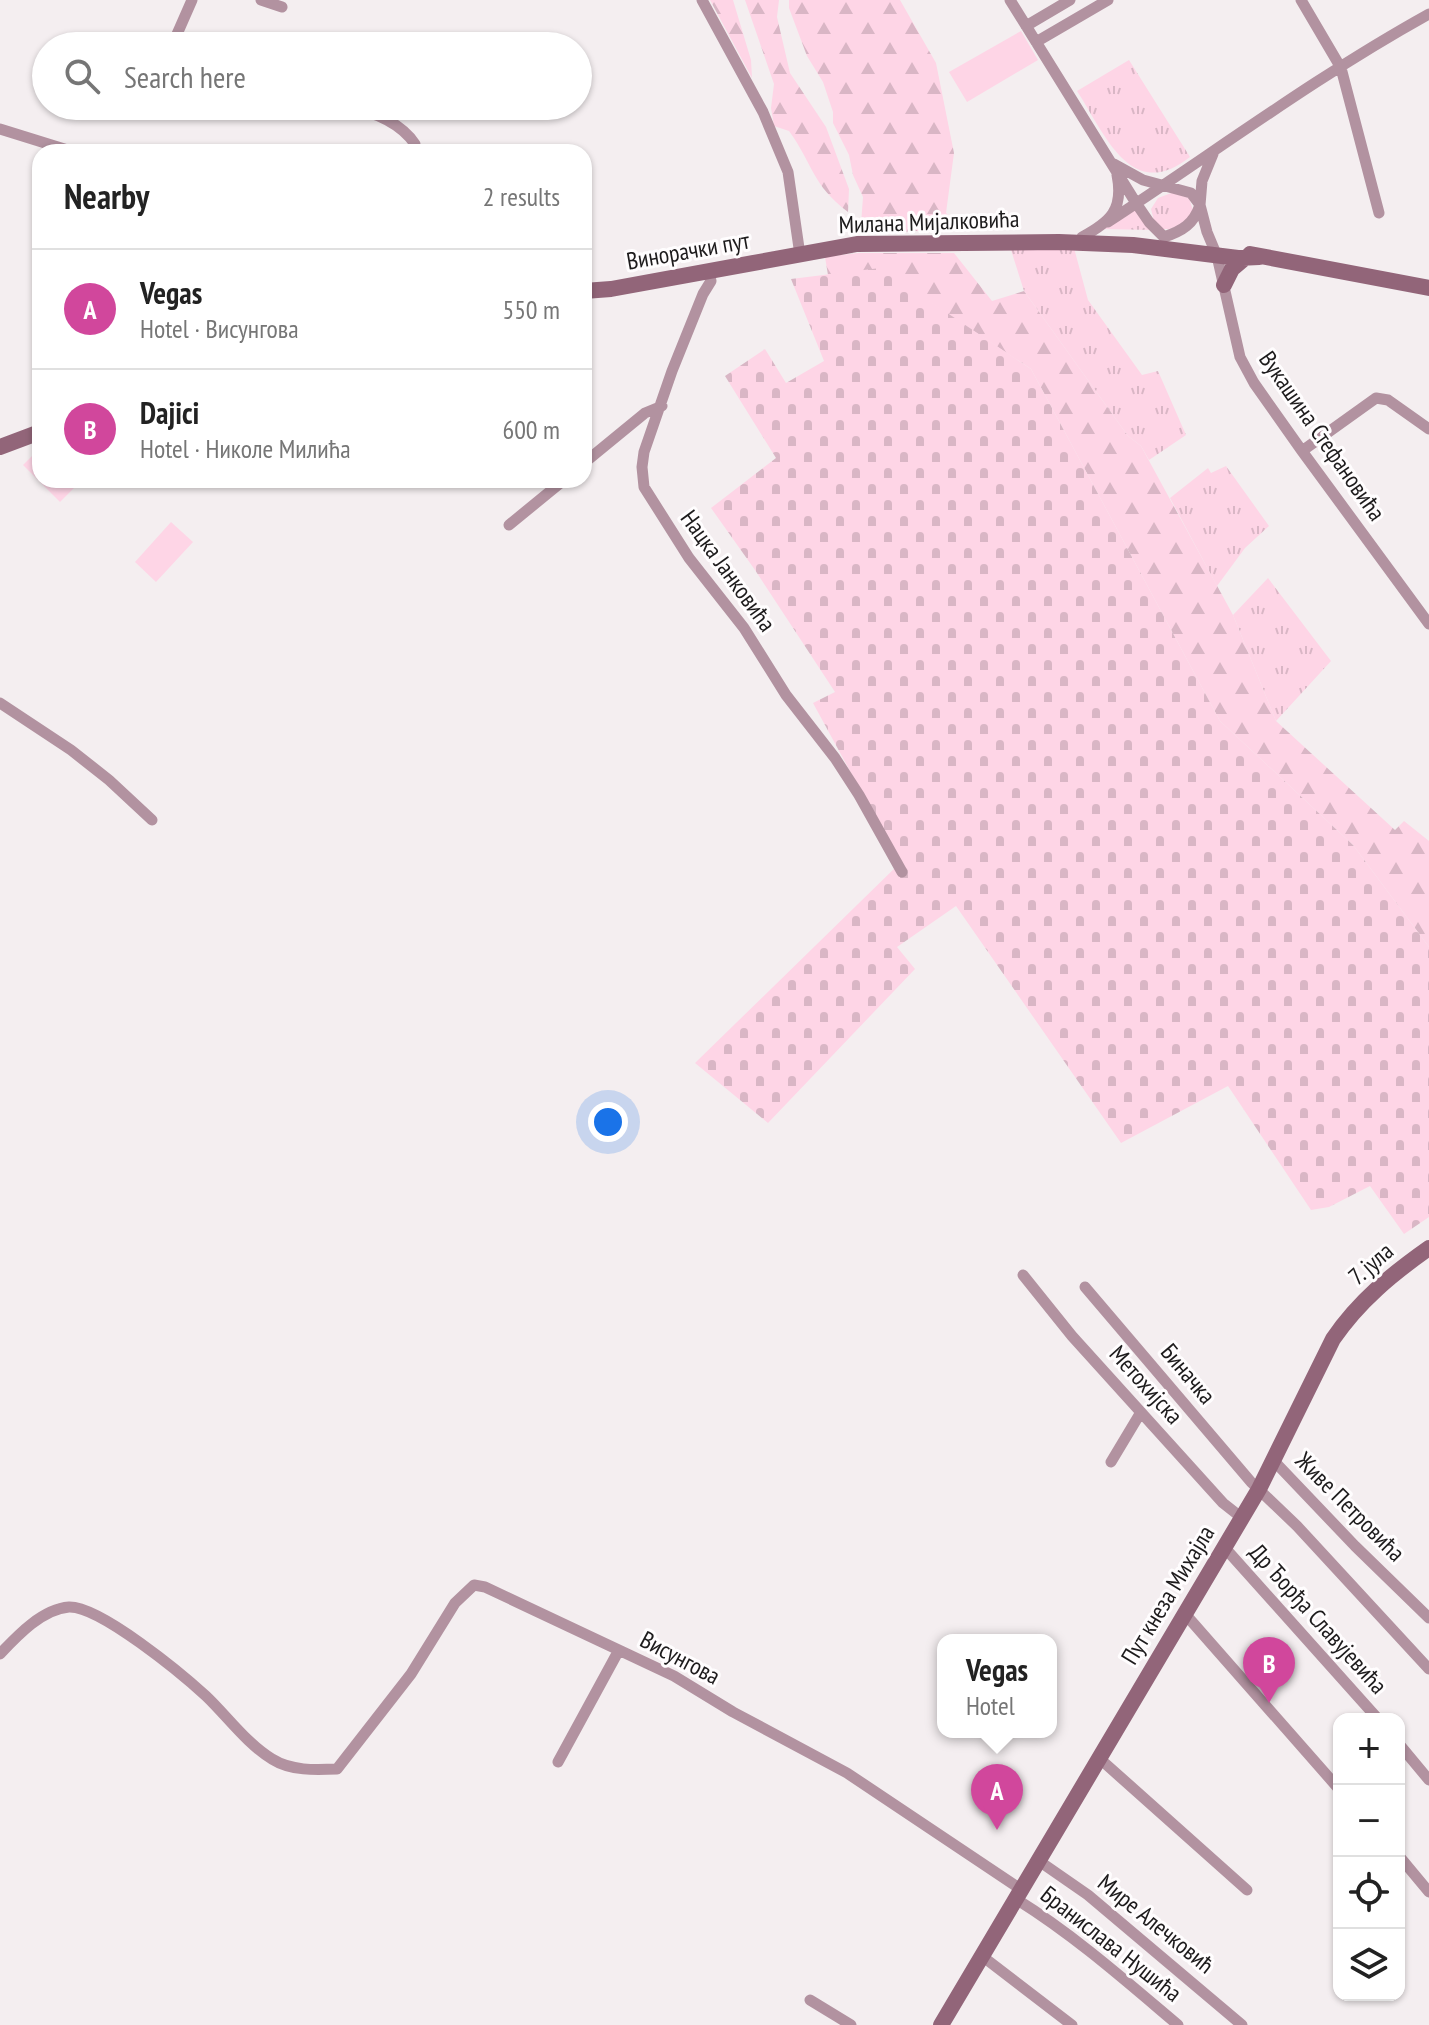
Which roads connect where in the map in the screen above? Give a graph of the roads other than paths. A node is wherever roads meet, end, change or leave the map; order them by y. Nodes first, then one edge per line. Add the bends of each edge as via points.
1 (261, 0) edge
2 (702, 0) edge
3 (1010, 0) edge
4 (1070, 0) edge
5 (1108, 0) edge
6 (1301, 0) edge
7 (187, 2) edge
8 (282, 7) dead end
9 (1429, 14) edge
10 (1026, 26) junction
11 (177, 32) edge
12 (1036, 42) junction
13 (1341, 68) junction
14 (384, 120) edge
15 (0, 129) edge
16 (48, 144) edge
17 (415, 144) edge
18 (1213, 154) junction
19 (1113, 166) junction
20 (1159, 187) junction
21 (1136, 203) junction
22 (1200, 205) junction
23 (1379, 213) dead end
24 (1108, 222) junction
25 (1149, 222) junction
26 (1082, 237) junction
27 (1164, 237) junction
28 (1059, 242) junction
29 (1133, 245) junction
30 (1188, 252) junction
31 (800, 255) junction
32 (1249, 255) junction
33 (1218, 256) junction
34 (709, 271) junction
35 (1224, 285) junction
36 (1429, 288) edge
37 (592, 290) edge
38 (662, 406) junction
39 (1429, 429) edge
40 (32, 435) edge
41 (0, 447) edge
42 (1302, 451) junction
43 (592, 456) edge
44 (554, 488) edge
45 (509, 525) dead end
46 (1429, 624) edge
47 (0, 703) edge
48 (152, 820) dead end
49 (902, 872) dead end
50 (1429, 1248) edge
51 (1023, 1275) dead end
52 (1085, 1287) dead end
53 (1346, 1320) joint
54 (1141, 1412) junction
55 (1274, 1461) junction
56 (1111, 1462) dead end
57 (1259, 1489) junction
58 (1242, 1518) junction
59 (1225, 1548) junction
60 (1186, 1615) junction
61 (1429, 1618) edge
62 (619, 1650) junction
63 (0, 1654) edge
64 (1429, 1669) edge
65 (1373, 1713) edge
66 (1405, 1751) edge
67 (1099, 1758) junction
68 (558, 1762) dead end
69 (1429, 1780) edge
70 (1335, 1785) edge
71 (1400, 1857) edge
72 (1039, 1861) junction
73 (1247, 1890) dead end
74 (1429, 1892) edge
75 (1019, 1894) junction
76 (982, 1956) junction
77 (810, 2000) dead end
78 (851, 2025) edge
79 (941, 2025) edge
80 (1072, 2025) edge
81 (1178, 2025) edge
82 (1242, 2025) edge

1 - 8 street
2 - 31 street via 784,160
3 - 10 street
4 - 10 street
5 - 12 street
6 - 13 street
7 - 11 street
9 - 13 street
10 - 12 street
12 - 19 street
13 - 18 street
13 - 23 street
14 - 17 street via 406,131
15 - 16 street
18 - 20 street
18 - 22 street
19 - 20 street
19 - 21 street
19 - 24 street via 1118,198
20 - 21 street
20 - 22 street via 1191,193
20 - 25 street via 1148,209
21 - 24 street
21 - 25 street
22 - 27 street via 1187,227
22 - 33 street, Вукашина Стефановића
24 - 26 street
25 - 27 street
26 - 27 street, Милана Мијалковића
26 - 28 street, Милана Мијалковића
27 - 29 street
27 - 30 street
27 - 33 street, Милана Мијалковића
28 - 29 street, Милана Мијалковића
28 - 31 street, Милана Мијалковића via 857,244
29 - 30 street, Милана Мијалковића
30 - 33 street, Милана Мијалковића
31 - 34 street, Винорачки пут
32 - 33 street, Милана Мијалковића
32 - 35 street via 1232,269
32 - 36 street, Милана Мијалковића
33 - 35 street, Вукашина Стефановића
34 - 37 street, Винорачки пут
34 - 38 street, Нацка Јанковића via 711,281
35 - 42 street, Вукашина Стефановића via 1247,372
38 - 43 street via 645,413
38 - 49 street, Нацка Јанковића via 644,452 644,487 689,558 835,758
39 - 42 street via 1388,400 1376,398
40 - 41 street
42 - 46 street, Вукашина Стефановића
44 - 45 street
47 - 48 street via 71,750
50 - 53 street, 7. јула
51 - 54 street, Метохијска
52 - 57 street, Биначка
53 - 55 street, Пут кнеза Михајла
54 - 56 street
54 - 58 street, Метохијска
55 - 57 street, Пут кнеза Михајла
55 - 61 street, Живе Петровића
57 - 58 street, Пут кнеза Михајла
57 - 64 street, Биначка
58 - 59 street, Пут кнеза Михајла
59 - 60 street, Пут кнеза Михајла
59 - 65 street, Др Ђорђа Славујевића
60 - 67 street, Пут кнеза Михајла
60 - 70 street
62 - 63 street, Висунгова via 474,1585 455,1603 411,1674 337,1769 306,1770 273,1760 138,1640 95,1615 71,1607 49,1614
62 - 68 street
62 - 75 street, Висунгова via 847,1773
66 - 69 street
67 - 72 street, Пут кнеза Михајла
67 - 73 street
71 - 74 street
72 - 75 street, Пут кнеза Михајла
72 - 82 street, Мире Алечковић via 1100,1904
75 - 76 street, Пут кнеза Михајла
75 - 81 street, Бранислава Нушића
76 - 79 street, Пут кнеза Михајла
76 - 80 street
77 - 78 street

